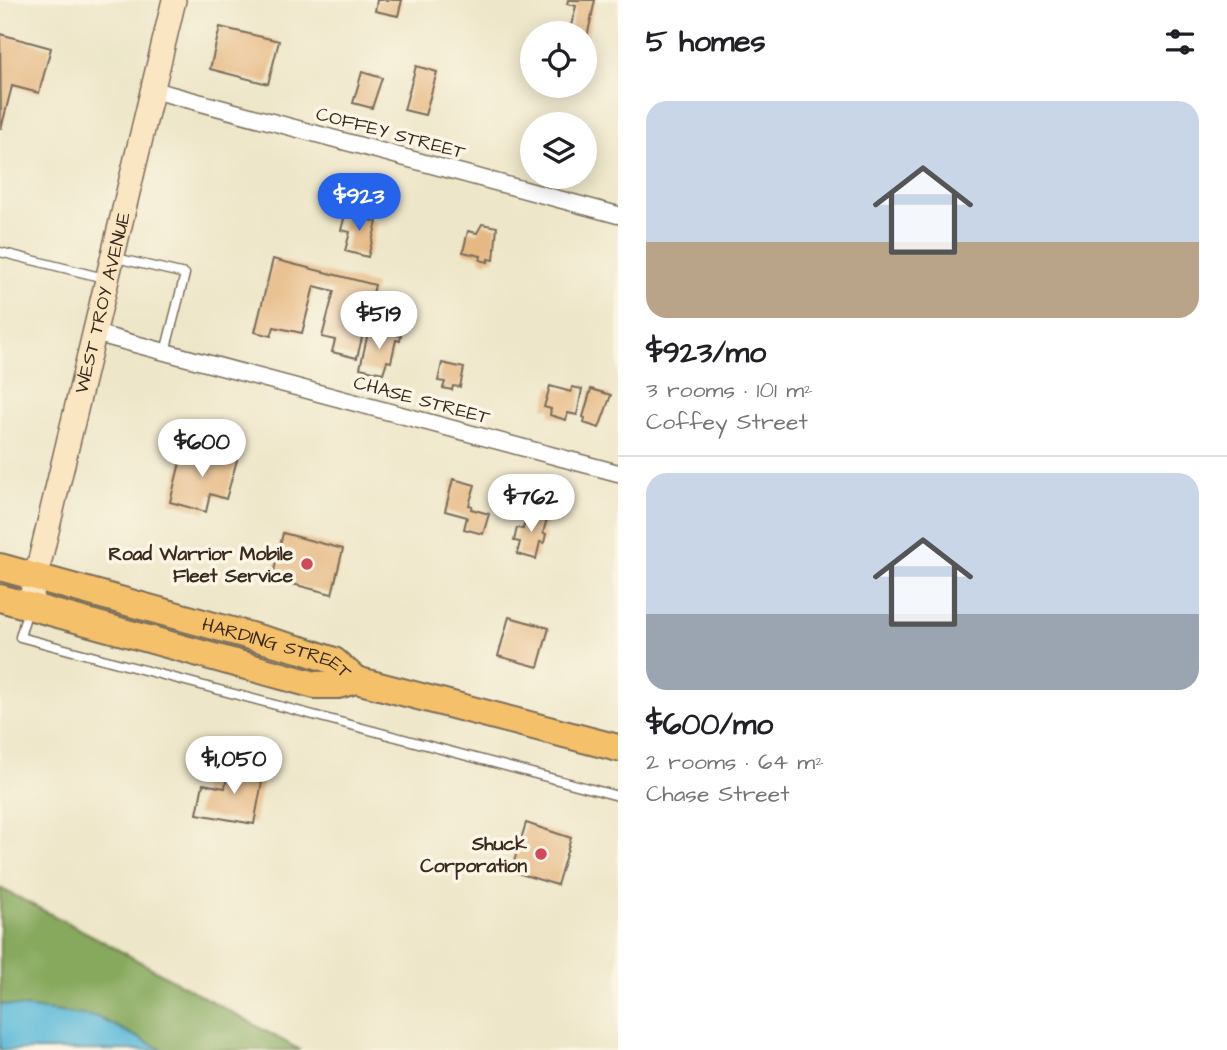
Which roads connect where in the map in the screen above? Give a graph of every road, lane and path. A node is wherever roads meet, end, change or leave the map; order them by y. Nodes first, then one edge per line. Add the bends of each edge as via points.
1 (174, 0) edge
2 (153, 90) junction
3 (618, 215) edge
4 (0, 252) edge
5 (110, 268) junction
6 (94, 333) junction
7 (165, 352) junction
8 (618, 474) edge
9 (0, 567) edge
10 (36, 576) junction
11 (0, 598) edge
12 (29, 606) junction
13 (356, 680) junction
14 (618, 748) edge
15 (618, 796) edge

1 - 2 main road, WEST TROY AVENUE
2 - 3 street, COFFEY STREET
2 - 5 main road, WEST TROY AVENUE
4 - 5 lane
5 - 6 main road, WEST TROY AVENUE
5 - 7 lane via 185,274
6 - 7 street, CHASE STREET
6 - 10 main road, WEST TROY AVENUE
7 - 8 street, CHASE STREET
9 - 10 main road, HARDING STREET
10 - 12 main road, WEST TROY AVENUE
10 - 13 main road, HARDING STREET via 314,653 334,661
11 - 12 main road, HARDING STREET
12 - 13 main road, HARDING STREET via 315,685
12 - 15 lane via 20,637
13 - 14 main road

